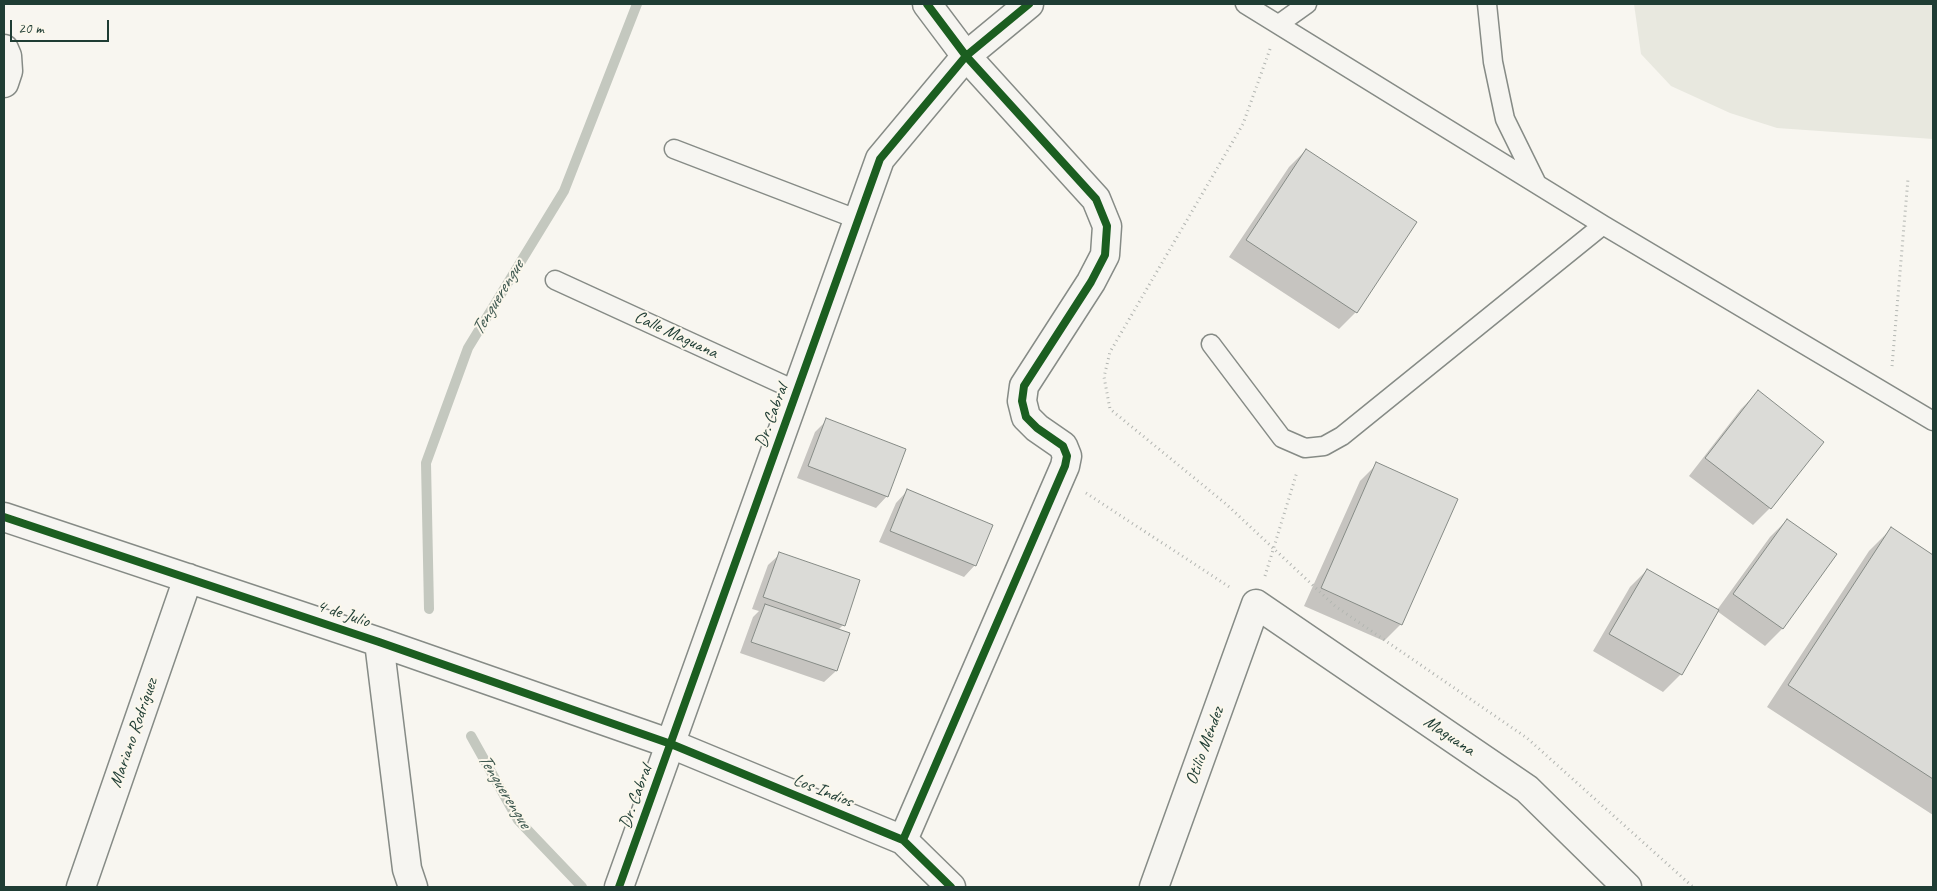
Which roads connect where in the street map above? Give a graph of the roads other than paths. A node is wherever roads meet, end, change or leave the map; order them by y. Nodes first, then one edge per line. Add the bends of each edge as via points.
1 (927, 4) edge
2 (1030, 4) edge
3 (1246, 4) edge
4 (1308, 4) edge
5 (1487, 4) edge
6 (1279, 24) junction
7 (4, 49) edge
8 (966, 56) junction
9 (4, 83) edge
10 (674, 149) dead end
11 (1536, 182) junction
12 (859, 220) junction
13 (1603, 225) junction
14 (555, 280) dead end
15 (1211, 344) dead end
16 (797, 390) junction
17 (1933, 421) edge
18 (4, 517) edge
19 (188, 578) junction
20 (1256, 604) joint
21 (378, 642) junction
22 (670, 744) junction
23 (903, 840) junction
24 (81, 887) edge
25 (413, 887) edge
26 (620, 887) edge
27 (951, 887) edge
28 (1154, 887) edge
29 (1628, 887) edge

1 - 8 street
2 - 8 street, Dr. Cabral
3 - 6 lane
4 - 6 lane
5 - 11 lane via 1505,119
6 - 11 lane
7 - 9 street via 8,72
8 - 12 street, Dr. Cabral via 880,159
8 - 23 street via 1096,199 1108,226 1105,255 1091,282 1024,386 1022,401 1026,416 1063,446 1067,456 1061,476
10 - 12 lane
11 - 13 lane
12 - 16 street, Dr. Cabral
13 - 15 lane via 1342,436 1324,446 1305,448 1282,438
13 - 17 lane
14 - 16 lane, Calle Maguana
16 - 22 street, Dr. Cabral
18 - 19 street, 4 de Julio
19 - 21 street, 4 de Julio
19 - 24 street, Mariano Rodríguez
20 - 28 street, Otilio Méndez
20 - 29 street, Maguana via 1527,790
21 - 22 street, 4 de Julio
21 - 25 street via 407,870
22 - 23 street, Los Indios
22 - 26 street, Dr. Cabral
23 - 27 street, Los Indios

